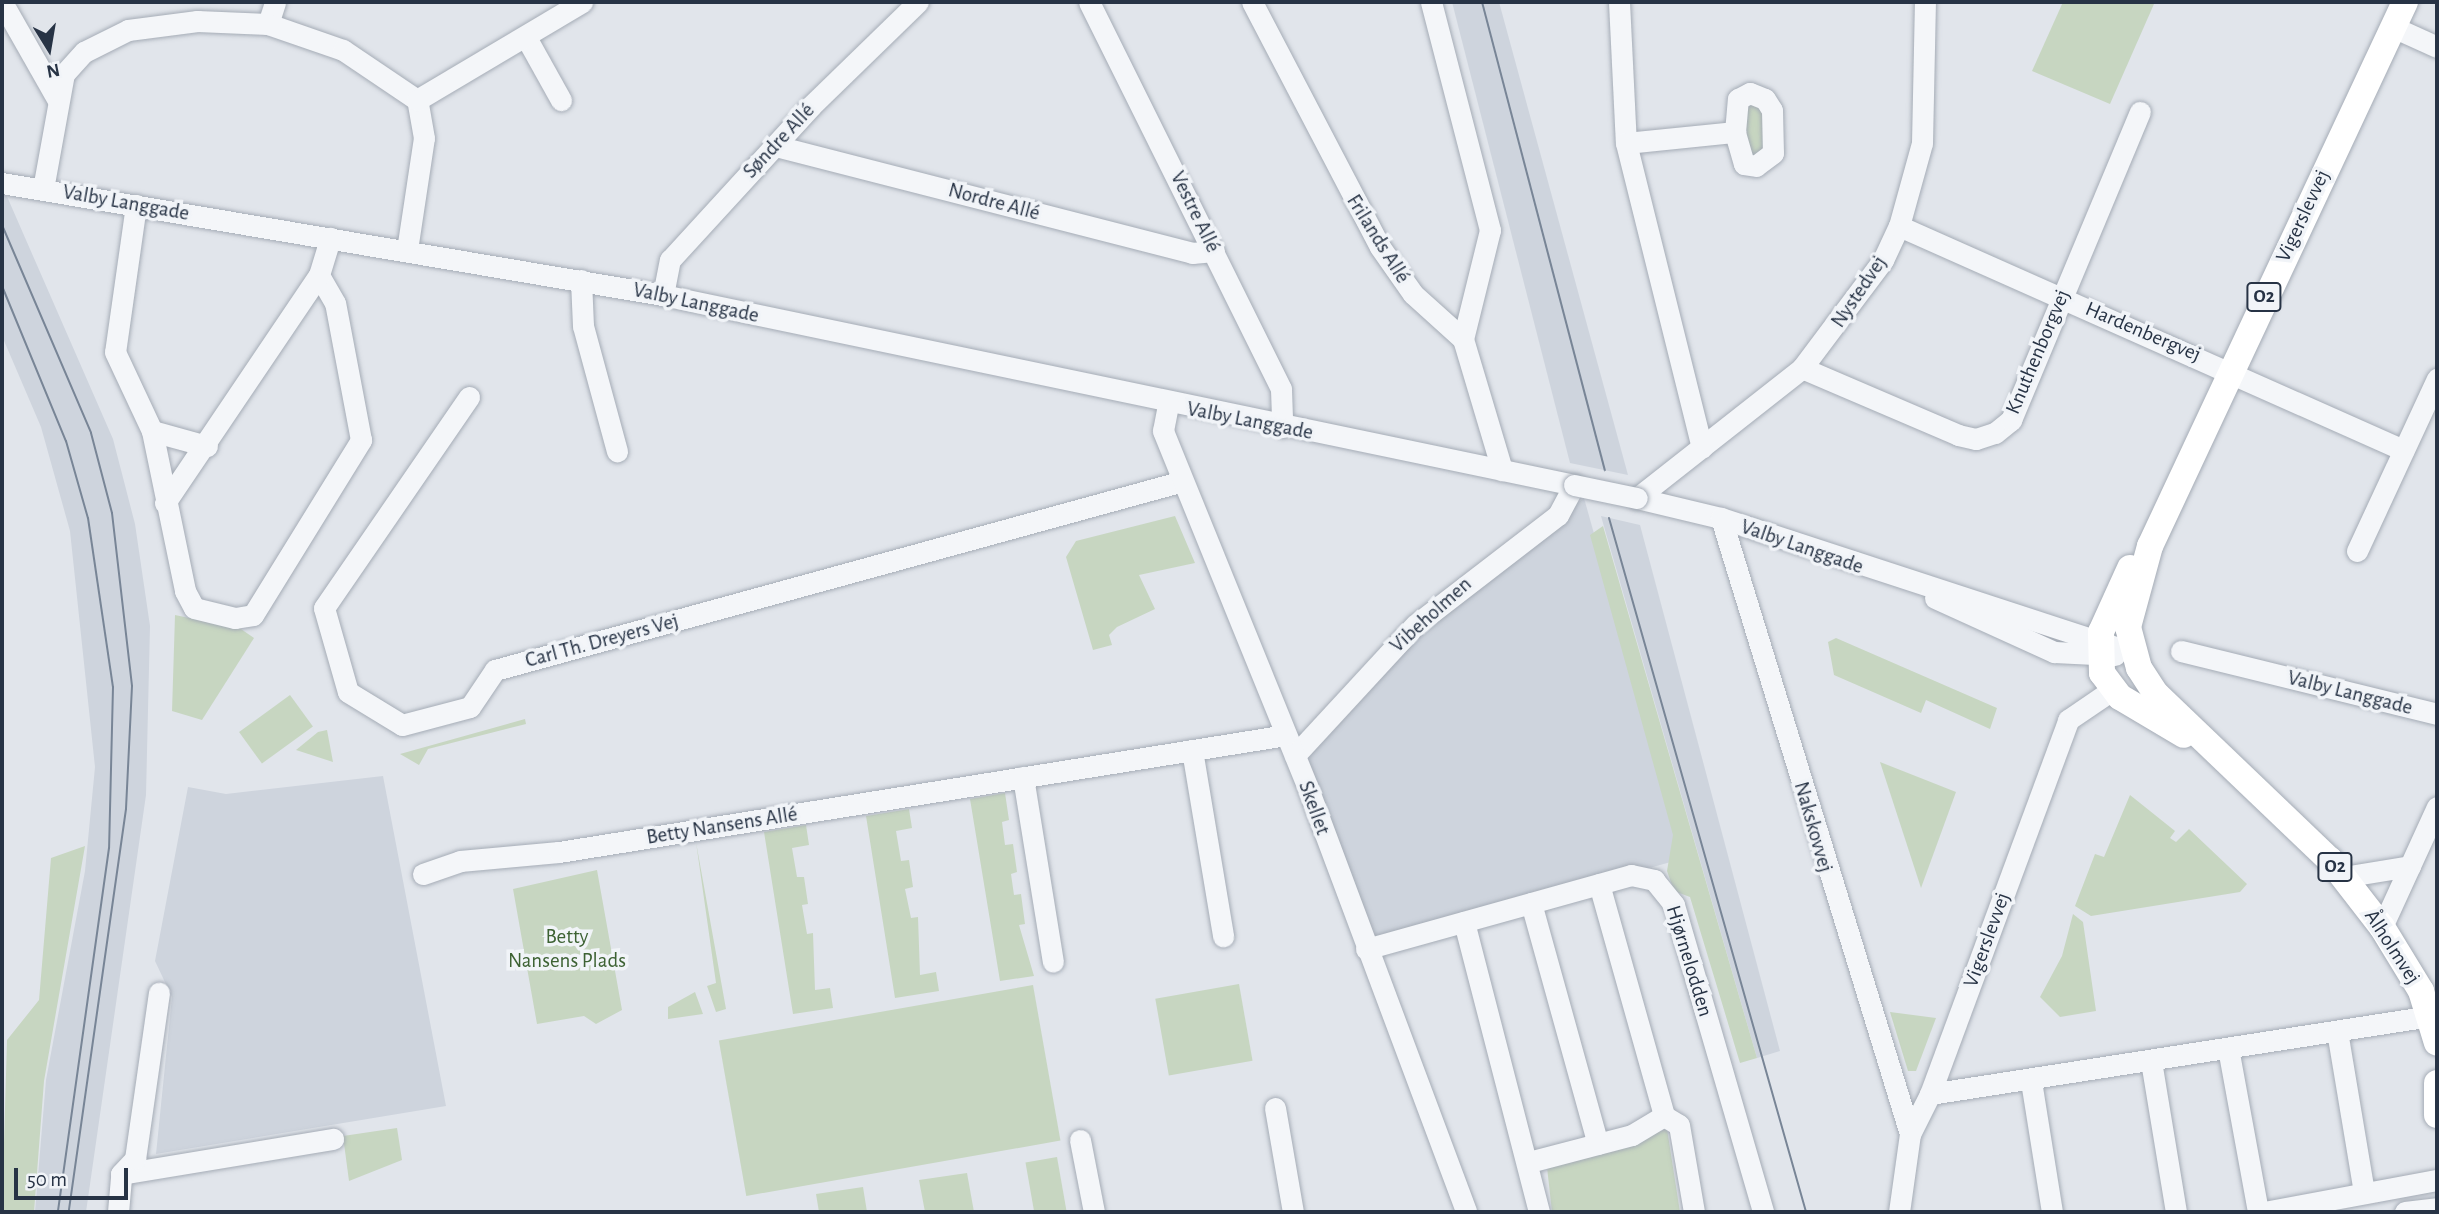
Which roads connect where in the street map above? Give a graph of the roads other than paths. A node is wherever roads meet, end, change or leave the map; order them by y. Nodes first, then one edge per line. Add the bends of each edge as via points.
1 (2, 2) edge
2 (275, 2) edge
3 (582, 2) edge
4 (918, 2) edge
5 (1089, 2) edge
6 (1252, 2) edge
7 (1431, 2) edge
8 (1619, 2) edge
9 (1925, 2) edge
10 (2405, 2) edge
11 (268, 24) junction
12 (2393, 27) junction
13 (527, 39) junction
14 (2437, 47) edge
15 (57, 99) junction
16 (416, 100) junction
17 (561, 100) dead end
18 (2140, 112) dead end
19 (1735, 132) dead end
20 (1626, 143) junction
21 (776, 146) junction
22 (2, 183) edge
23 (43, 189) junction
24 (136, 205) junction
25 (1899, 226) junction
26 (330, 238) junction
27 (407, 250) junction
28 (1214, 251) junction
29 (319, 275) junction
30 (582, 280) junction
31 (663, 295) junction
32 (2062, 297) junction
33 (1463, 339) junction
34 (1801, 368) junction
35 (2234, 370) junction
36 (2436, 385) edge
37 (469, 397) dead end
38 (1168, 405) junction
39 (1282, 428) junction
40 (152, 431) junction
41 (207, 446) junction
42 (1702, 448) junction
43 (2403, 450) junction
44 (617, 451) dead end
45 (1502, 470) junction
46 (1183, 481) junction
47 (1574, 485) junction
48 (1637, 498) junction
49 (165, 503) junction
50 (1721, 518) junction
51 (2150, 546) junction
52 (2357, 551) dead end
53 (2099, 650) junction
54 (2181, 651) dead end
55 (2132, 652) junction
56 (2112, 690) junction
57 (2437, 714) edge
58 (1286, 735) junction
59 (2206, 746) junction
60 (1192, 750) junction
61 (1294, 755) junction
62 (1023, 777) junction
63 (2437, 807) edge
64 (2410, 866) junction
65 (423, 874) dead end
66 (2343, 877) junction
67 (1600, 884) junction
68 (1531, 903) junction
69 (1464, 922) junction
70 (2382, 927) junction
71 (1223, 936) dead end
72 (1366, 949) junction
73 (1053, 962) dead end
74 (159, 993) dead end
75 (2434, 1016) edge
76 (2337, 1031) junction
77 (2437, 1043) edge
78 (2228, 1048) junction
79 (2151, 1061) junction
80 (2031, 1081) junction
81 (2437, 1083) edge
82 (1930, 1094) junction
83 (1275, 1108) dead end
84 (2437, 1115) edge
85 (1664, 1116) junction
86 (1910, 1135) junction
87 (333, 1139) dead end
88 (1080, 1140) dead end
89 (1598, 1144) junction
90 (1530, 1162) junction
91 (121, 1174) junction
92 (2437, 1180) edge
93 (2364, 1193) junction
94 (2437, 1208) edge
95 (118, 1212) edge
96 (1094, 1212) edge
97 (1293, 1212) edge
98 (1466, 1212) edge
99 (1539, 1212) edge
100 (1694, 1212) edge
101 (1763, 1212) edge
102 (1899, 1212) edge
103 (2052, 1212) edge
104 (2176, 1212) edge
105 (2258, 1212) edge
106 (2264, 1212) edge
107 (2405, 1212) edge

1 - 15 street
2 - 11 street
3 - 13 street
4 - 21 street, Søndre Allé
5 - 28 street, Vestre Allé
6 - 33 street, Frilands Allé via 1380,247 1413,294
7 - 33 street via 1490,229
8 - 20 street
9 - 25 street, Nystedvej via 1926,110
10 - 12 main road, Vigerslevvej / O2
11 - 15 street via 197,20 128,30 84,52 64,74
11 - 16 street via 343,50
12 - 14 street
12 - 35 main road, Vigerslevvej / O2
13 - 16 street
13 - 17 street
15 - 23 street
16 - 27 street via 425,138
18 - 32 street, Knuthenborgvej
19 - 20 street
20 - 42 street
21 - 28 street, Nordre Allé via 1192,253
21 - 31 street, Søndre Allé via 670,260
22 - 23 street, Valby Langgade
23 - 24 street, Valby Langgade
24 - 26 street, Valby Langgade
24 - 40 street via 115,352
25 - 32 street, Hardenbergvej
25 - 34 street, Nystedvej via 1835,329
26 - 27 street, Valby Langgade
26 - 29 street
27 - 30 street, Valby Langgade
28 - 39 street, Vestre Allé via 1281,389
29 - 41 street
29 - 49 street via 335,303 361,440 253,615 235,618 194,608 185,592
30 - 31 street, Valby Langgade
30 - 44 street via 583,326
31 - 38 street, Valby Langgade
32 - 34 street, Knuthenborgvej via 2011,420 1976,439
32 - 35 street, Hardenbergvej
33 - 45 street
34 - 42 street, Nystedvej
35 - 43 street, Hardenbergvej
35 - 51 main road, Vigerslevvej / O2
36 - 43 street
37 - 46 street, Carl Th. Dreyers Vej via 445,417 324,608 348,692 402,725 470,707 495,670
38 - 39 street, Valby Langgade
38 - 46 street, Skellet via 1163,431
39 - 45 street, Valby Langgade
40 - 41 street
40 - 49 street
41 - 49 street
42 - 48 street, Nystedvej
43 - 52 street
45 - 47 street, Valby Langgade
46 - 58 street, Skellet
47 - 48 street, Valby Langgade, bridge
47 - 61 street, Vibeholmen via 1558,515 1415,625
48 - 50 street, Valby Langgade
50 - 53 street, Valby Langgade via 1912,585 2046,649
50 - 86 street, Nakskovvej via 1894,1100
51 - 53 main road, Vigerslevvej / O2 via 2123,579
51 - 55 main road, Vigerslevvej / O2 via 2131,604
53 - 55 street, Valby Langgade
53 - 56 main road
54 - 57 street, Valby Langgade
55 - 59 main road, Ålholmvej / O2 via 2156,694
56 - 59 main road, Ålholmvej / O2
56 - 82 street, Vigerslevvej via 2068,720
58 - 60 street, Betty Nansens Allé
58 - 61 street, Skellet
59 - 66 main road, Ålholmvej / O2 via 2273,802
60 - 62 street, Betty Nansens Allé
60 - 71 street
61 - 72 street, Skellet
62 - 65 street, Betty Nansens Allé via 568,851 460,861
62 - 73 street
63 - 64 street
64 - 66 street
64 - 70 street
66 - 70 main road, Ålholmvej / O2
67 - 68 street, Hjørnelodden
67 - 85 street
67 - 101 street, Hjørnelodden via 1644,875 1674,905
68 - 69 street, Hjørnelodden
68 - 89 street
69 - 72 street, Hjørnelodden
69 - 90 street
70 - 75 main road, Ålholmvej / O2
72 - 98 street, Skellet
74 - 91 street via 135,1159
75 - 76 street
75 - 77 main road, Ålholmvej / O2
76 - 78 street
76 - 93 street
78 - 79 street
78 - 105 street
79 - 80 street
79 - 104 street
80 - 82 street
80 - 103 street
81 - 84 main road
82 - 86 street, Vigerslevvej
83 - 97 street
85 - 89 street
85 - 100 street via 1679,1125
86 - 102 street, Vigerslevvej
87 - 91 street
88 - 96 street
89 - 90 street
90 - 99 street
91 - 95 street
92 - 93 street
93 - 106 street
94 - 107 street

